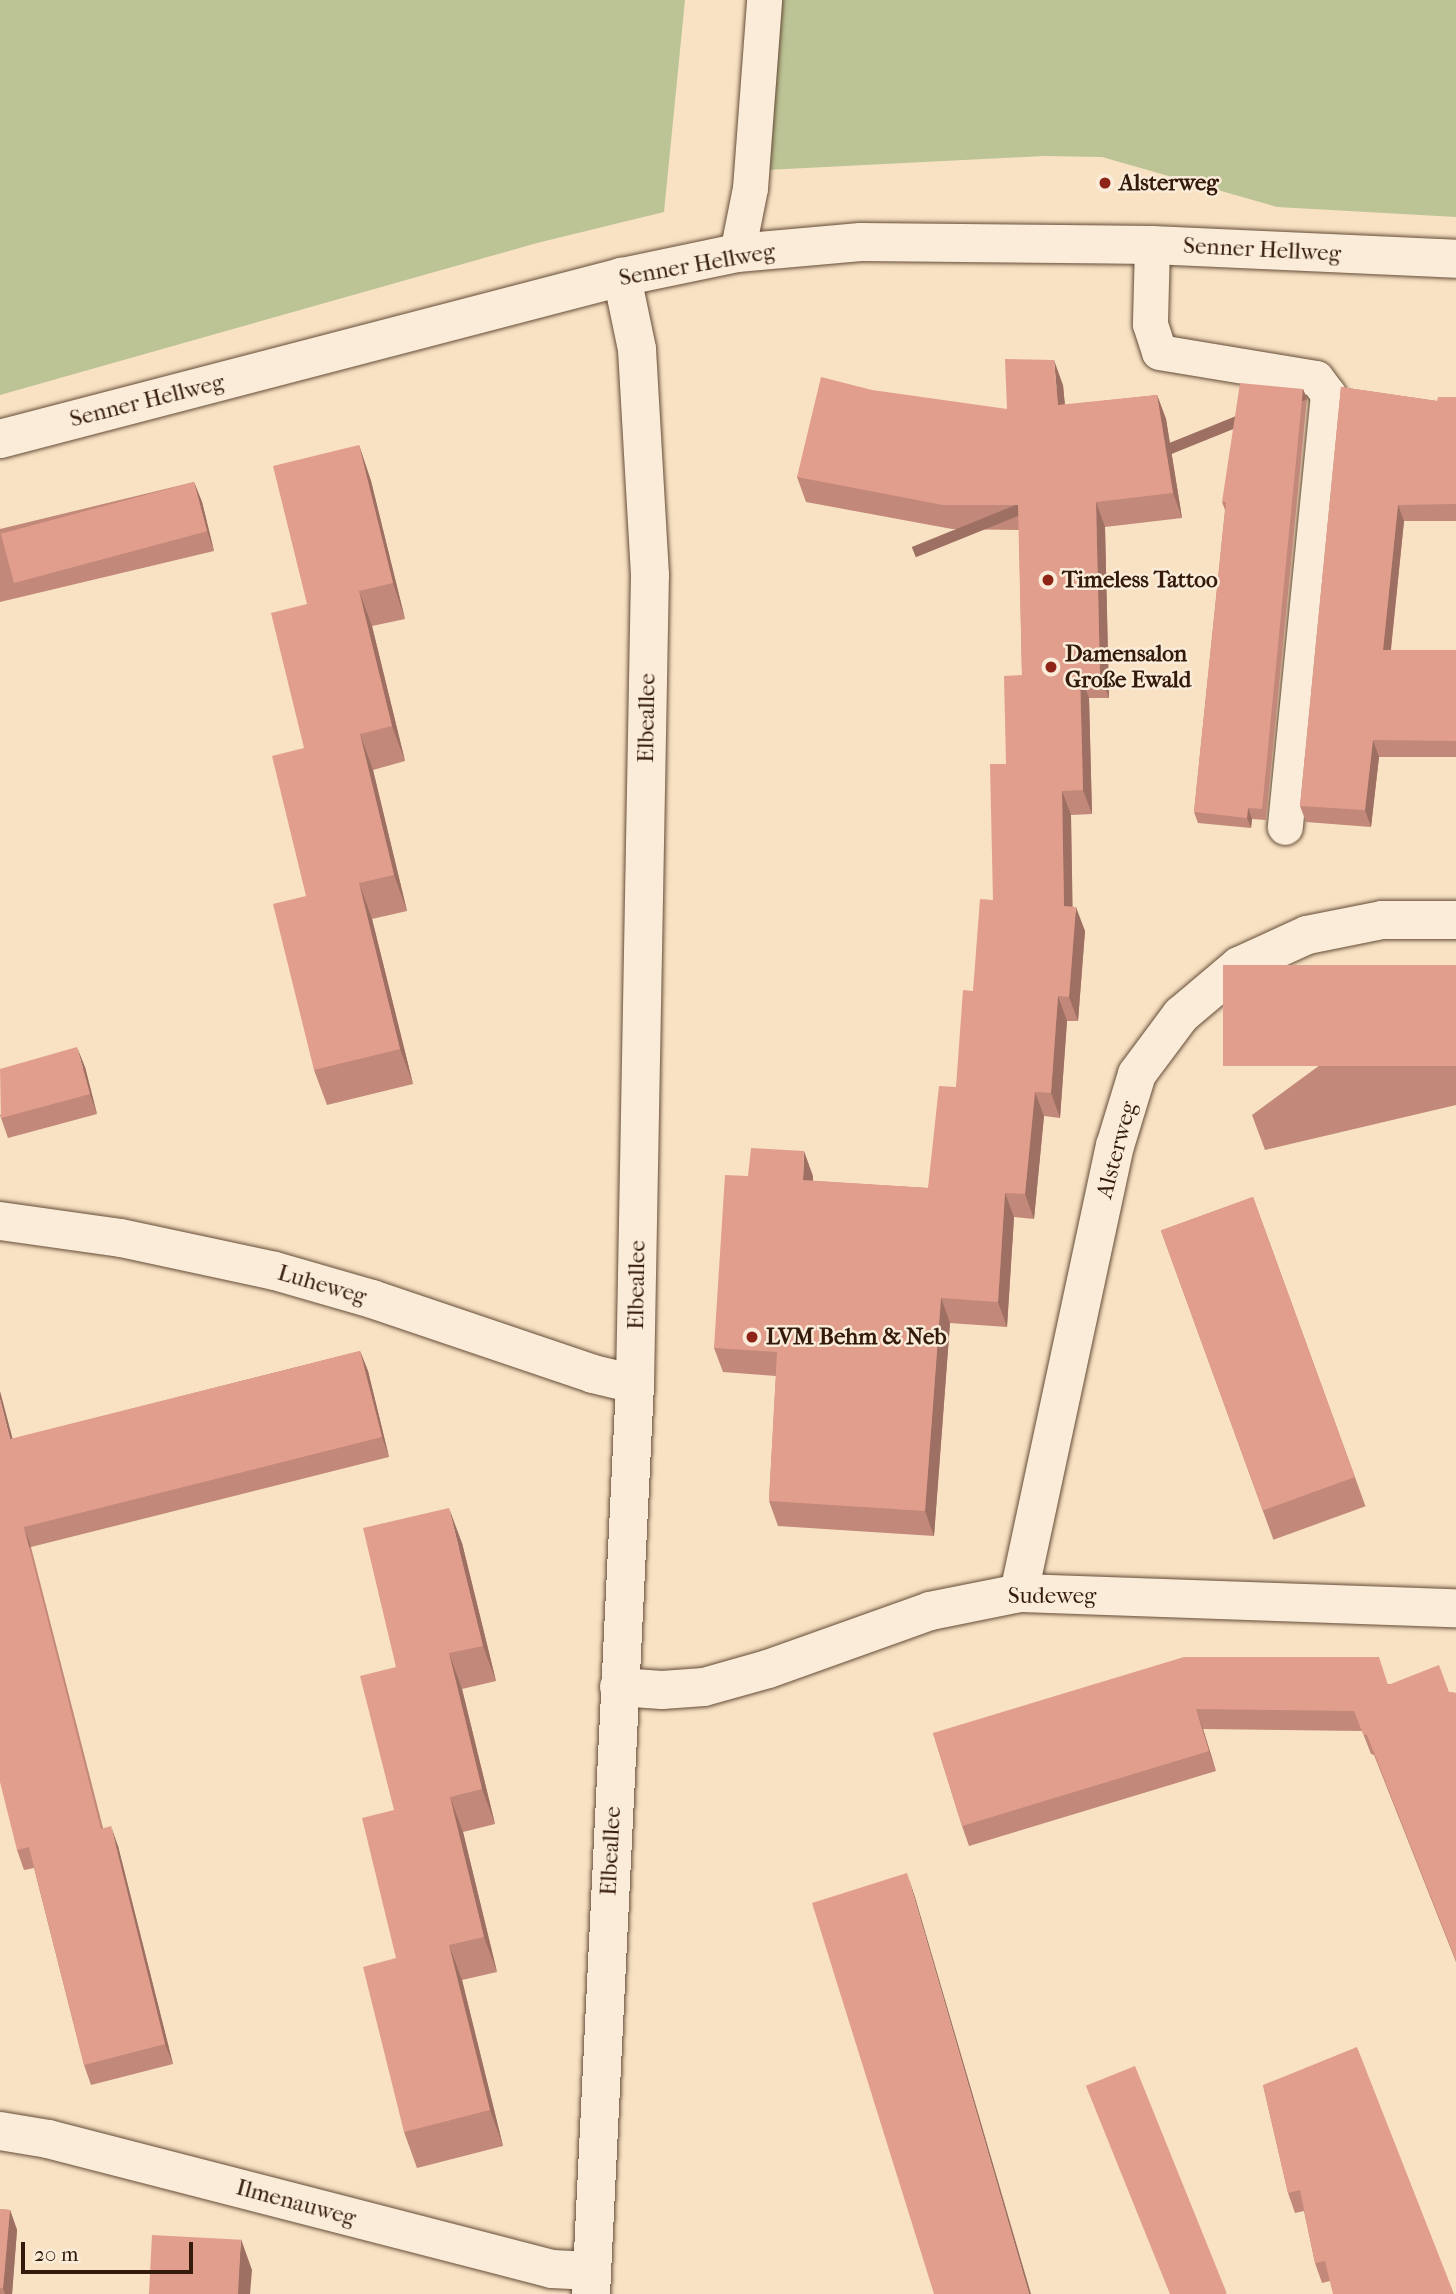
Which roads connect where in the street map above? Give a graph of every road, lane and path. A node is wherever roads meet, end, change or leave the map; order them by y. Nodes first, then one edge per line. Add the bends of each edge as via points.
1 (764, 0) edge
2 (1152, 245) junction
3 (737, 253) junction
4 (1456, 258) edge
5 (622, 277) junction
6 (0, 439) edge
7 (1285, 827) dead end
8 (1456, 920) edge
9 (0, 1221) edge
10 (635, 1384) junction
11 (1019, 1592) junction
12 (1456, 1608) edge
13 (620, 1687) junction
14 (0, 2130) edge
15 (592, 2283) edge

1 - 3 lane via 750,188
2 - 3 street, Senner Hellweg via 861,242
2 - 4 street, Senner Hellweg
2 - 7 lane via 1150,324 1159,352 1317,378 1328,394
3 - 5 street, Senner Hellweg
5 - 6 street, Senner Hellweg
5 - 10 street, Elbeallee via 637,349 650,575
8 - 11 street, Alsterweg via 1382,920 1307,935 1239,965 1181,1015 1138,1074 1115,1146
9 - 10 street, Luheweg via 121,1238 275,1272
10 - 13 street, Elbeallee
11 - 12 street, Sudeweg
11 - 13 street, Sudeweg via 930,1611 768,1670 704,1687
13 - 15 street, Elbeallee
14 - 15 street, Ilmenauweg via 48,2138

